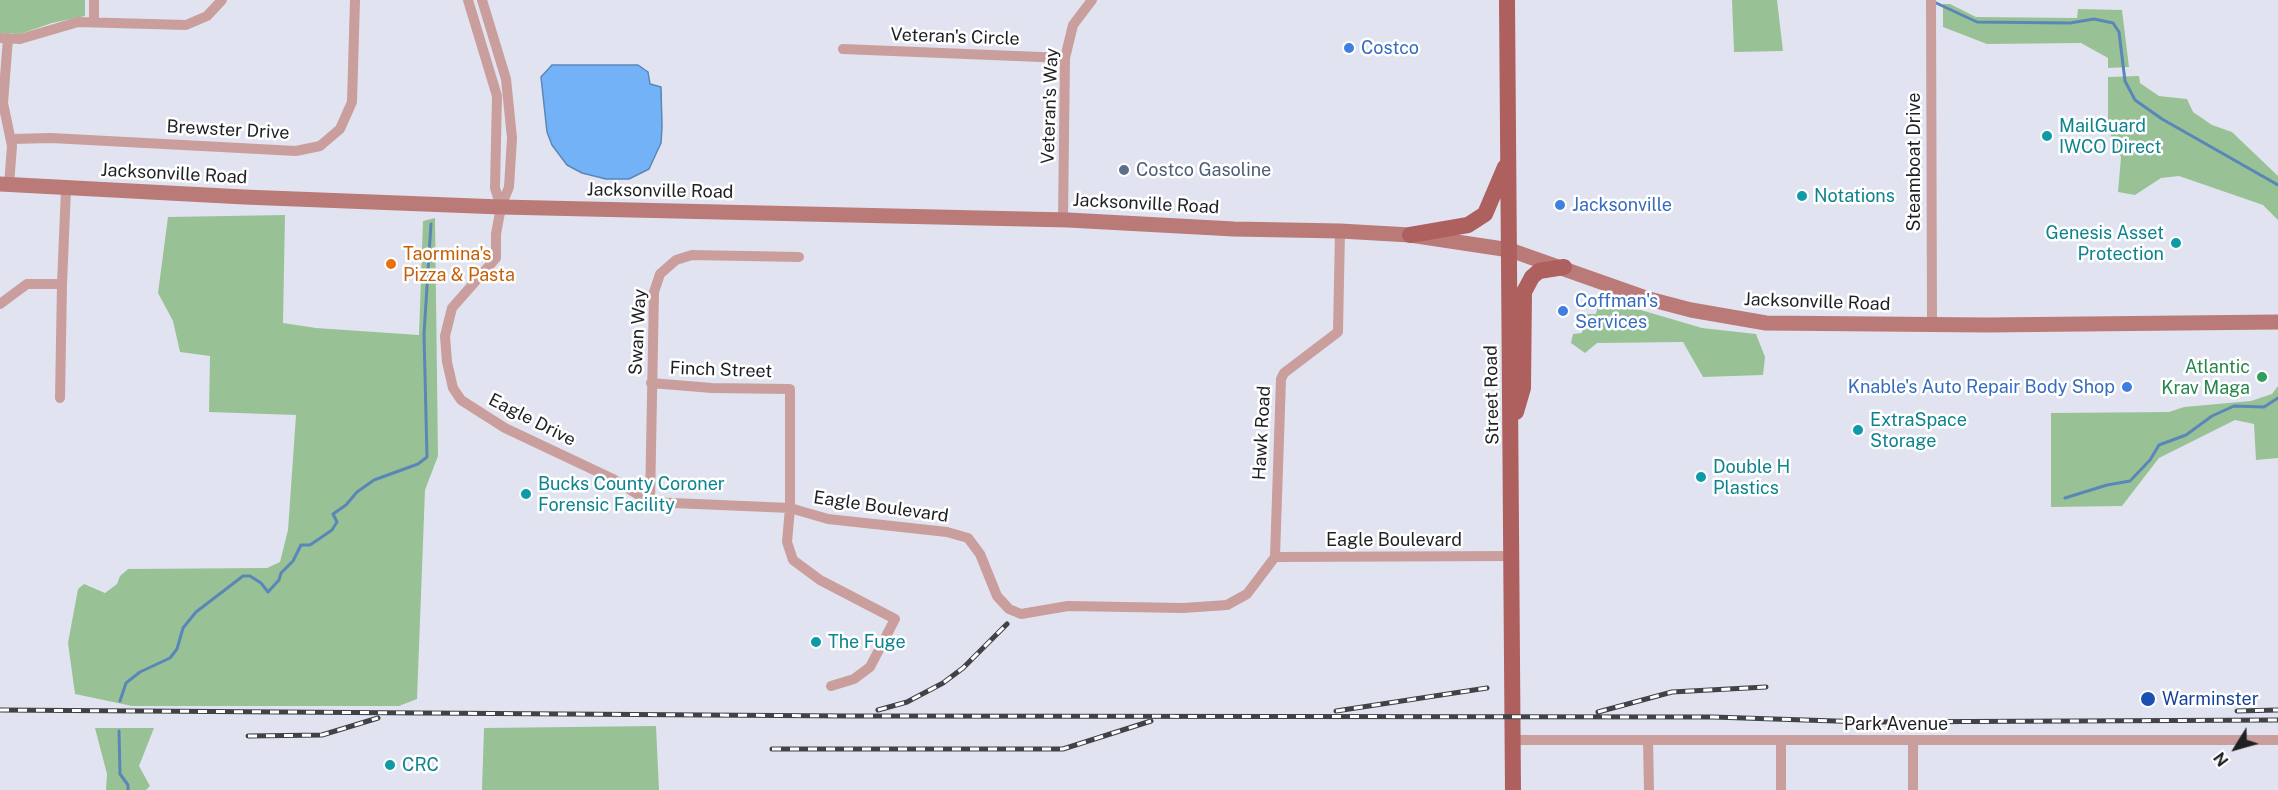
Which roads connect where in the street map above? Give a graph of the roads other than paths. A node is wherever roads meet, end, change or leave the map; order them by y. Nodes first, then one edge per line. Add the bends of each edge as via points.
1 (94, 0) edge
2 (222, 0) edge
3 (355, 0) edge
4 (468, 0) edge
5 (482, 0) edge
6 (1092, 0) edge
7 (1507, 0) edge
8 (1931, 0) edge
9 (94, 22) junction
10 (4, 38) edge
11 (843, 49) dead end
12 (1065, 58) junction
13 (12, 139) junction
14 (1509, 154) junction
15 (4, 184) edge
16 (66, 189) junction
17 (501, 207) junction
18 (1063, 219) junction
19 (1340, 231) junction
20 (1410, 235) junction
21 (1510, 250) junction
22 (799, 257) dead end
23 (1564, 267) junction
24 (62, 284) junction
25 (0, 304) edge
26 (2278, 322) edge
27 (1932, 325) junction
28 (651, 383) junction
29 (60, 398) dead end
30 (1512, 424) junction
31 (650, 502) junction
32 (790, 508) junction
33 (1513, 556) junction
34 (1275, 557) junction
35 (831, 686) dead end
36 (1513, 740) junction
37 (1648, 740) junction
38 (1913, 740) junction
39 (2278, 740) edge
40 (1781, 741) junction
41 (1513, 790) edge
42 (1649, 790) edge
43 (1781, 790) edge
44 (1913, 790) edge

1 - 9 street
2 - 9 street via 207,16 186,25
3 - 13 street, Brewster Drive via 352,102 340,129 320,146 296,151
4 - 17 street via 497,96 495,188
5 - 17 street via 501,59 512,120 509,187
6 - 12 street, Veteran's Way via 1073,25
7 - 14 main road, Street Road
8 - 27 street, Steamboat Drive
9 - 10 street via 78,22 20,39
10 - 13 street via 3,103
11 - 12 street, Veteran's Circle
12 - 18 street, Veteran's Way
13 - 15 street
14 - 20 main road via 1485,214 1468,225
14 - 21 main road, Street Road
15 - 16 main road, Jacksonville Road
16 - 17 main road, Jacksonville Road
16 - 24 street
17 - 18 main road, Jacksonville Road
17 - 31 street, Eagle Drive via 496,258 452,308 445,336 453,388 462,400 505,428 613,479
18 - 19 main road, Jacksonville Road
19 - 20 main road, Jacksonville Road
19 - 34 street, Hawk Road via 1338,332 1281,379
20 - 21 main road, Jacksonville Road
21 - 23 main road, Jacksonville Road
21 - 30 main road, Street Road
22 - 28 street, Swan Way via 692,255 676,260 660,274 654,292
23 - 27 main road, Jacksonville Road via 1665,303 1766,323
23 - 30 main road via 1539,271 1524,292 1523,388
24 - 25 street via 27,284
24 - 29 street
26 - 27 main road, Jacksonville Road
28 - 31 street, Swan Way
28 - 32 street, Finch Street via 790,388
30 - 33 main road, Street Road
31 - 32 street, Eagle Boulevard
32 - 34 street, Eagle Boulevard via 828,519 947,532 968,538 980,554 997,596 1009,609 1021,614 1068,606 1183,608 1227,604 1247,594
32 - 35 street via 788,547 794,560 820,580 895,619 870,667 854,679
33 - 34 street, Eagle Boulevard
33 - 36 main road, Street Road
36 - 37 street, Park Avenue
36 - 41 main road, Street Road
37 - 40 street, Park Avenue
37 - 42 street
38 - 39 street, Park Avenue
38 - 40 street, Park Avenue
38 - 44 street
40 - 43 street

